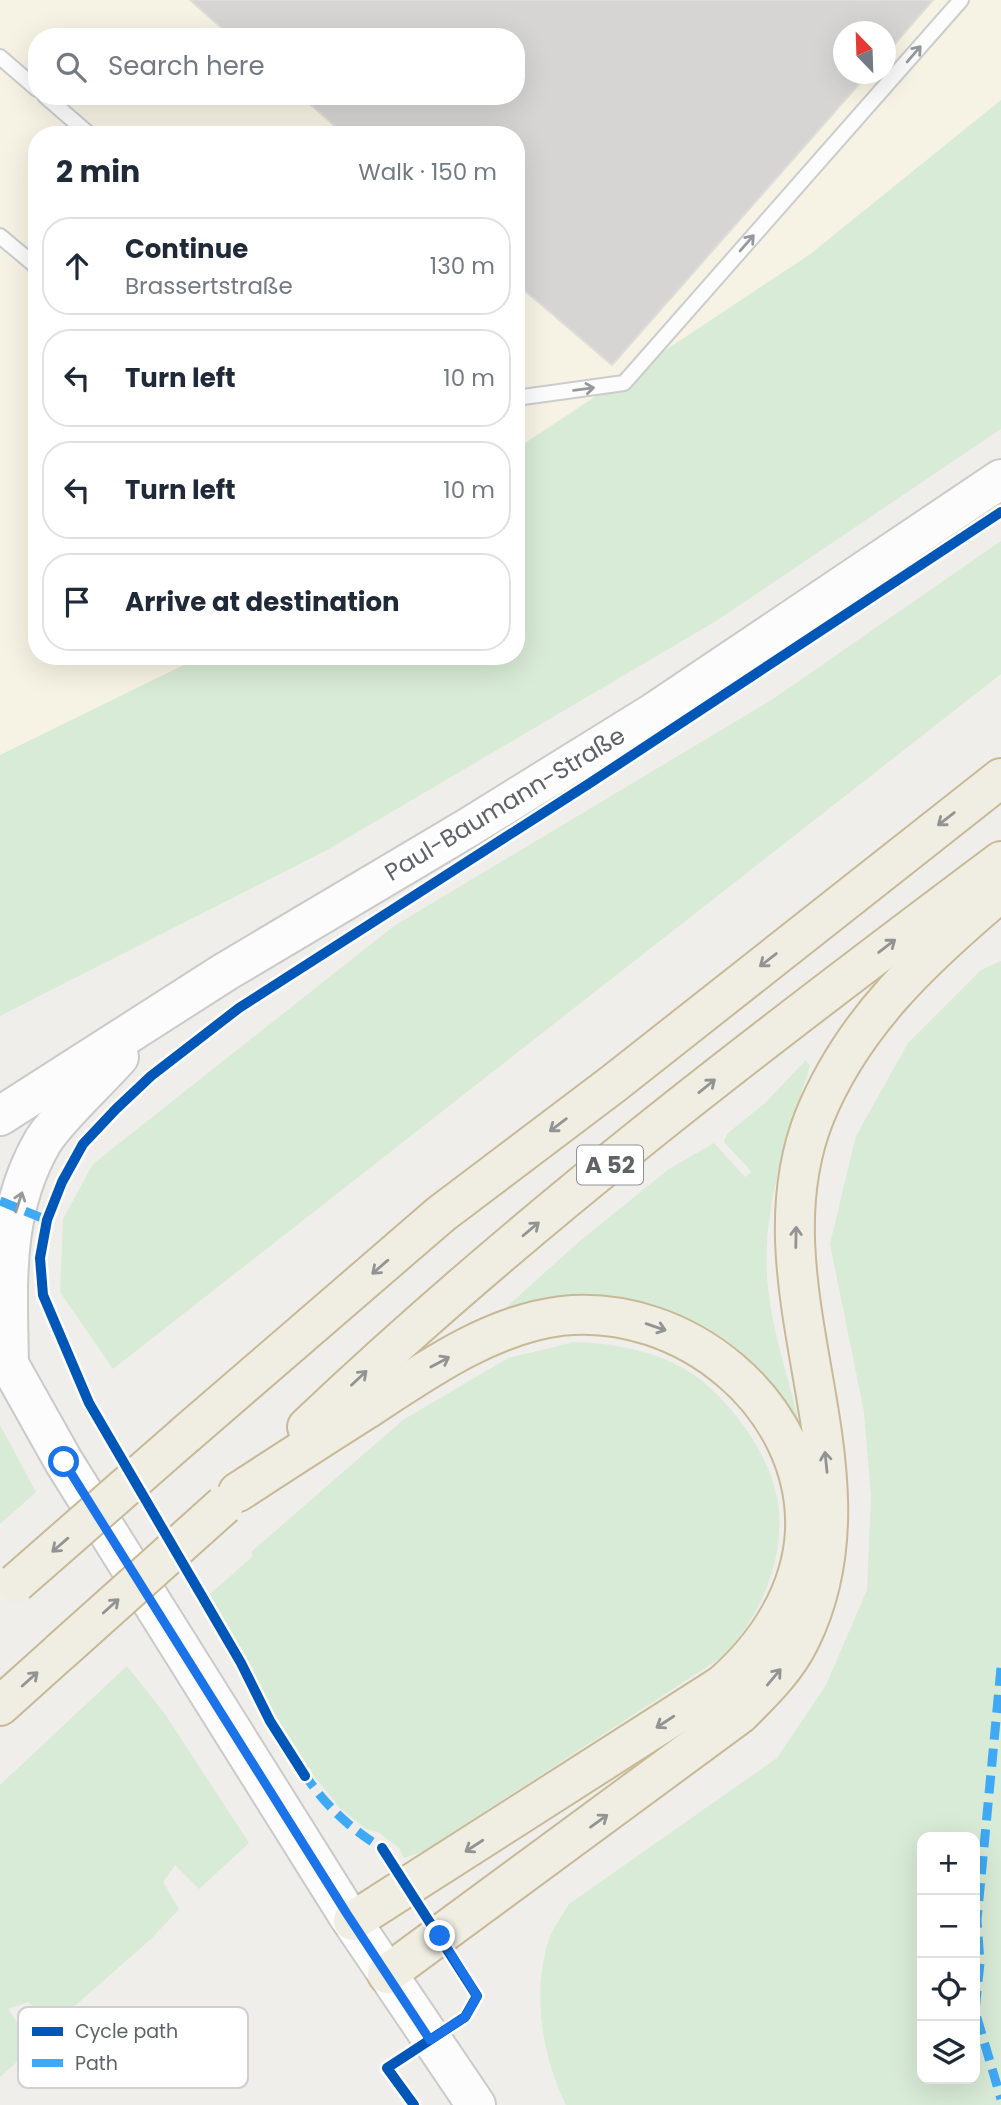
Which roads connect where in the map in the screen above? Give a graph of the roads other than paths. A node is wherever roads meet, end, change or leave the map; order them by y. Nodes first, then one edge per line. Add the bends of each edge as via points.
1 (961, 0) edge
2 (0, 57) edge
3 (28, 81) edge
4 (55, 105) edge
5 (79, 126) edge
6 (0, 236) edge
7 (28, 259) edge
8 (525, 397) edge
9 (1001, 479) edge
10 (1001, 778) edge
11 (1001, 861) edge
12 (1001, 892) edge
13 (153, 1019) junction
14 (0, 1116) edge
15 (5, 1357) edge
16 (231, 1499) junction
17 (8, 1590) edge
18 (0, 1706) edge
19 (353, 1920) junction
20 (387, 1974) junction
21 (476, 2105) edge

8 -> 1 lane via 624,383
2 - 3 lane
4 - 5 lane
6 - 7 lane
9 - 13 main road, Paul-Baumann-Straße via 653,713
10 -> 17 highway, A 52, bridge via 442,1214
16 -> 11 highway, A 52 via 396,1343 537,1223 778,1028
20 -> 12 highway via 740,1714 801,1640 822,1571 830,1499 795,1244 797,1194 810,1133 847,1051 888,996
13 - 14 main road, Paul-Baumann-Straße
15 -> 13 main road via 8,1239 31,1167 44,1139
15 - 19 main road via 71,1473
18 -> 16 highway, A 52, bridge
16 -> 19 highway via 432,1366 532,1321 596,1315 659,1326 701,1347 730,1370 749,1387 781,1434 798,1479 805,1532 796,1579 782,1614 744,1666 722,1685
19 - 20 main road
20 - 21 main road

